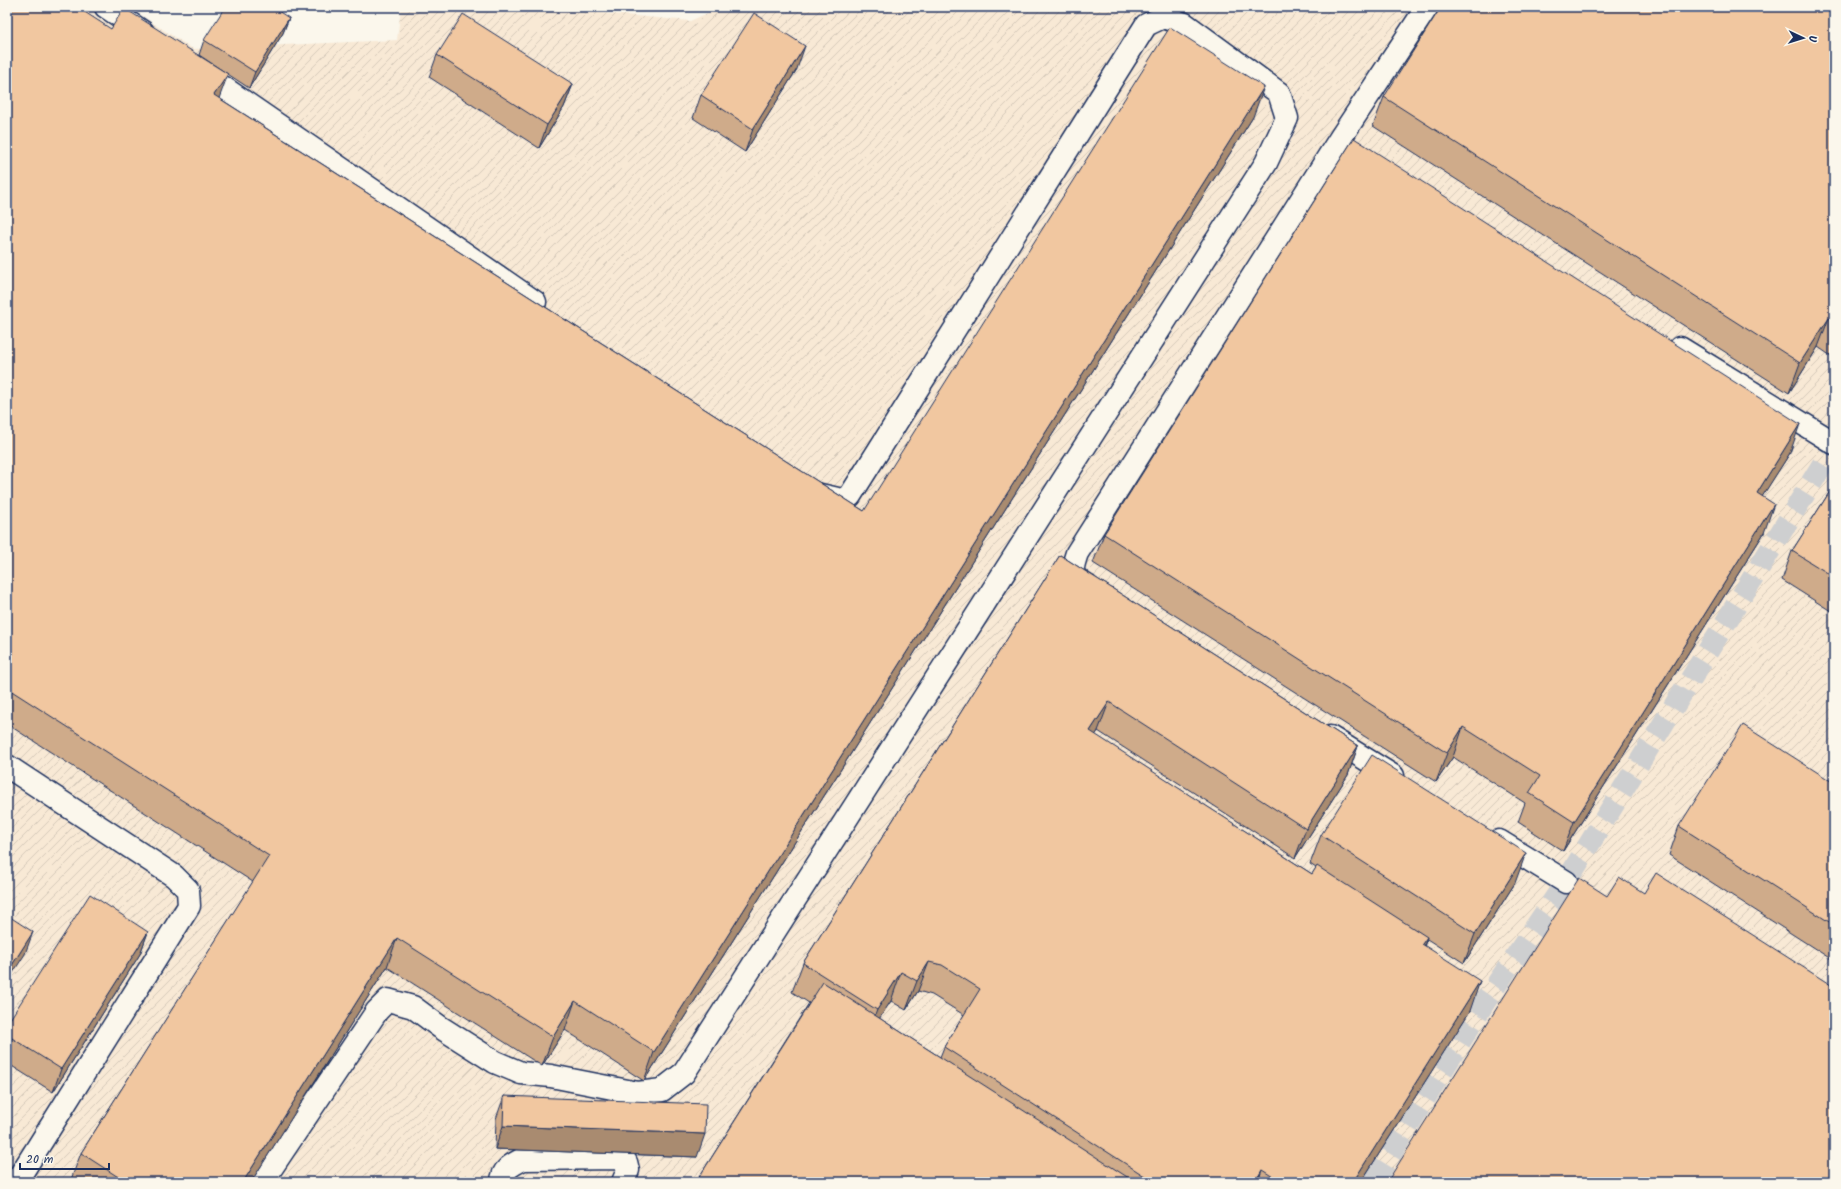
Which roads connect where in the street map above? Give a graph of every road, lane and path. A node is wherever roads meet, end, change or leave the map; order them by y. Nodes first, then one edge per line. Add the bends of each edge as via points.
1 (106, 7) edge
2 (1427, 7) edge
3 (159, 43) edge
4 (178, 56) edge
5 (1341, 137) junction
6 (1361, 149) edge
7 (552, 313) edge
8 (1665, 338) edge
9 (1834, 443) edge
10 (801, 484) edge
11 (1106, 598) edge
12 (1315, 728) edge
13 (7, 766) edge
14 (1410, 786) edge
15 (1484, 832) edge
16 (1566, 882) dead end
17 (16, 1182) edge
18 (262, 1182) edge
19 (502, 1182) edge
20 (623, 1182) edge

1 - 3 lane
2 - 5 lane
4 - 7 lane
5 - 6 lane
5 - 11 lane via 1077,553 1072,569 1075,578
8 - 9 lane
10 - 18 lane via 814,493 842,500 850,496 1146,25 1163,18 1186,24 1279,93 1287,118 1266,163 684,1073 662,1090 638,1093 551,1076 521,1073 495,1062 413,1007 388,1000 377,1011
12 - 14 lane
13 - 17 lane via 174,876 188,890 189,906
15 - 16 lane
19 - 20 lane via 509,1166 523,1159 621,1158 626,1162 628,1170

